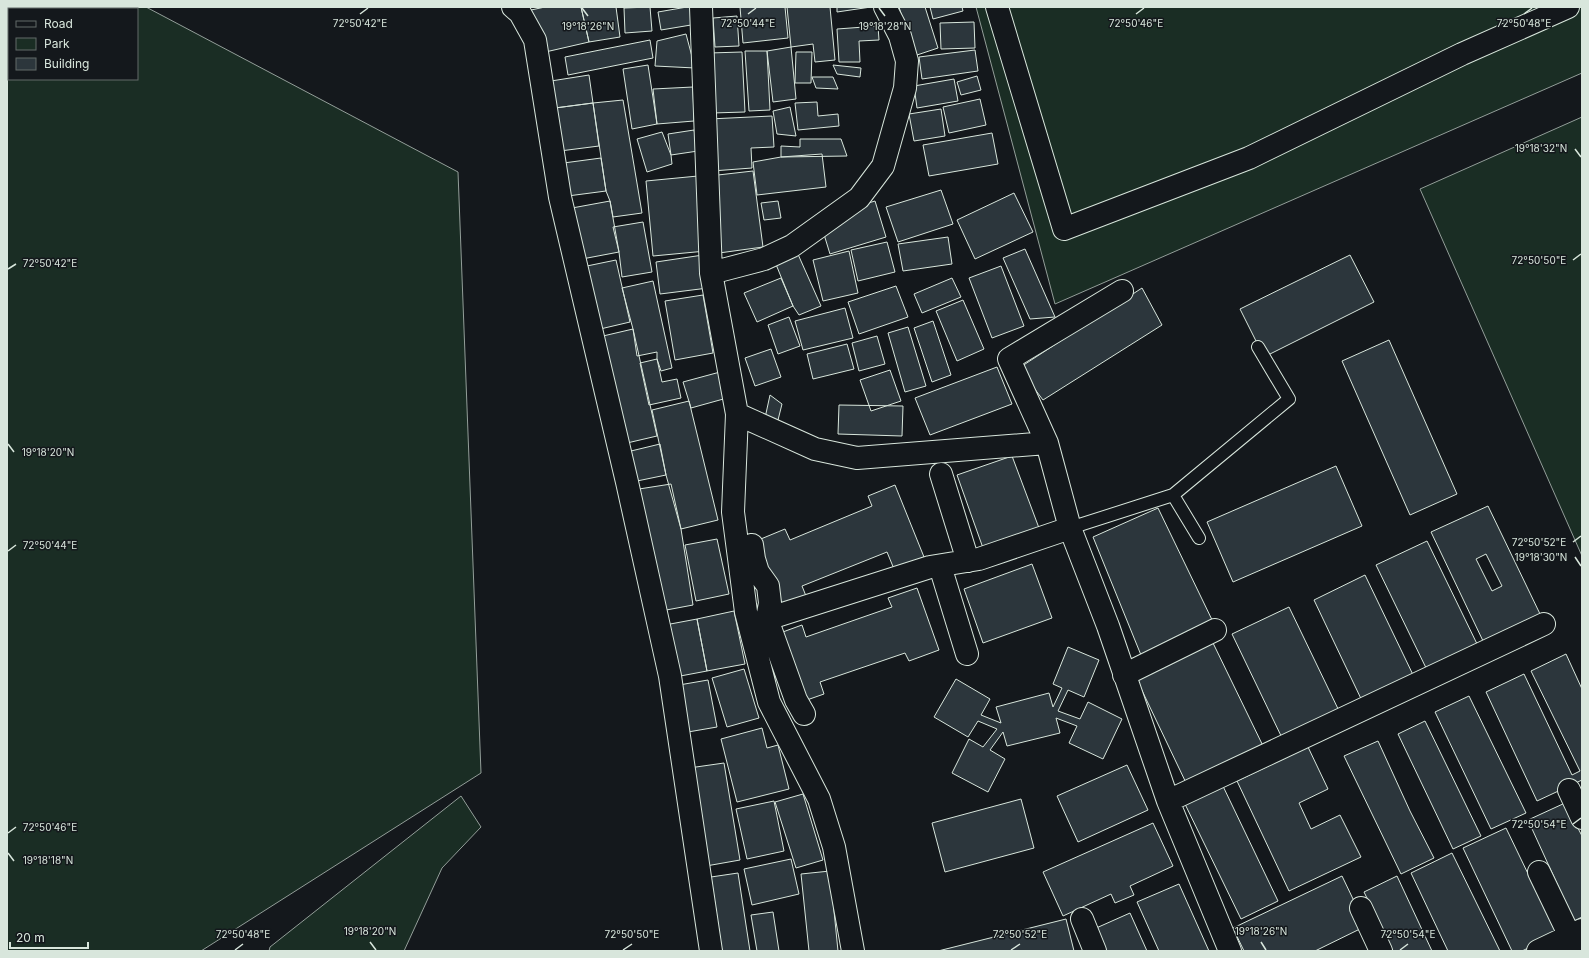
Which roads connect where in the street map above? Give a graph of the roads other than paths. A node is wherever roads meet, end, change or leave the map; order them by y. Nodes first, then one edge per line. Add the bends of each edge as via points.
1 (513, 7) edge
2 (701, 7) edge
3 (885, 7) edge
4 (997, 7) edge
5 (1568, 7) edge
6 (711, 273) junction
7 (1122, 291) dead end
8 (1258, 347) dead end
9 (737, 414) junction
10 (1047, 443) junction
11 (941, 474) dead end
12 (1173, 495) junction
13 (1070, 528) junction
14 (1199, 538) dead end
15 (752, 545) dead end
16 (968, 561) junction
17 (940, 566) junction
18 (767, 619) junction
19 (1544, 624) dead end
20 (1216, 630) dead end
21 (967, 654) dead end
22 (1124, 675) junction
23 (804, 714) dead end
24 (1569, 790) dead end
25 (1168, 801) junction
26 (1582, 818) edge
27 (1539, 872) dead end
28 (1361, 908) dead end
29 (1082, 919) dead end
30 (1576, 939) edge
31 (711, 951) edge
32 (853, 951) edge
33 (1095, 951) edge
34 (1230, 951) edge
35 (1381, 951) edge
36 (1538, 951) edge

1 - 31 street via 520,13 535,40 560,198 670,676
2 - 6 street
3 - 6 street via 900,36 907,61 905,88 883,166 859,198 792,246 764,259
4 - 5 street via 1064,229 1249,158 1462,54
6 - 9 street
7 - 10 street via 1009,359
8 - 12 lane via 1289,399
9 - 10 street via 815,449 857,458
9 - 32 street via 733,512 746,612 769,702 819,800 834,847
10 - 13 street
11 - 16 street
12 - 13 lane
12 - 14 lane
13 - 16 street
13 - 22 street
15 - 18 street via 758,572 768,586 770,603
16 - 17 street
17 - 18 street
17 - 21 street
18 - 23 street via 796,700
19 - 25 street
20 - 22 street
22 - 25 street
24 - 26 street
25 - 34 street
27 - 30 street
28 - 35 street
29 - 33 street
30 - 36 street

